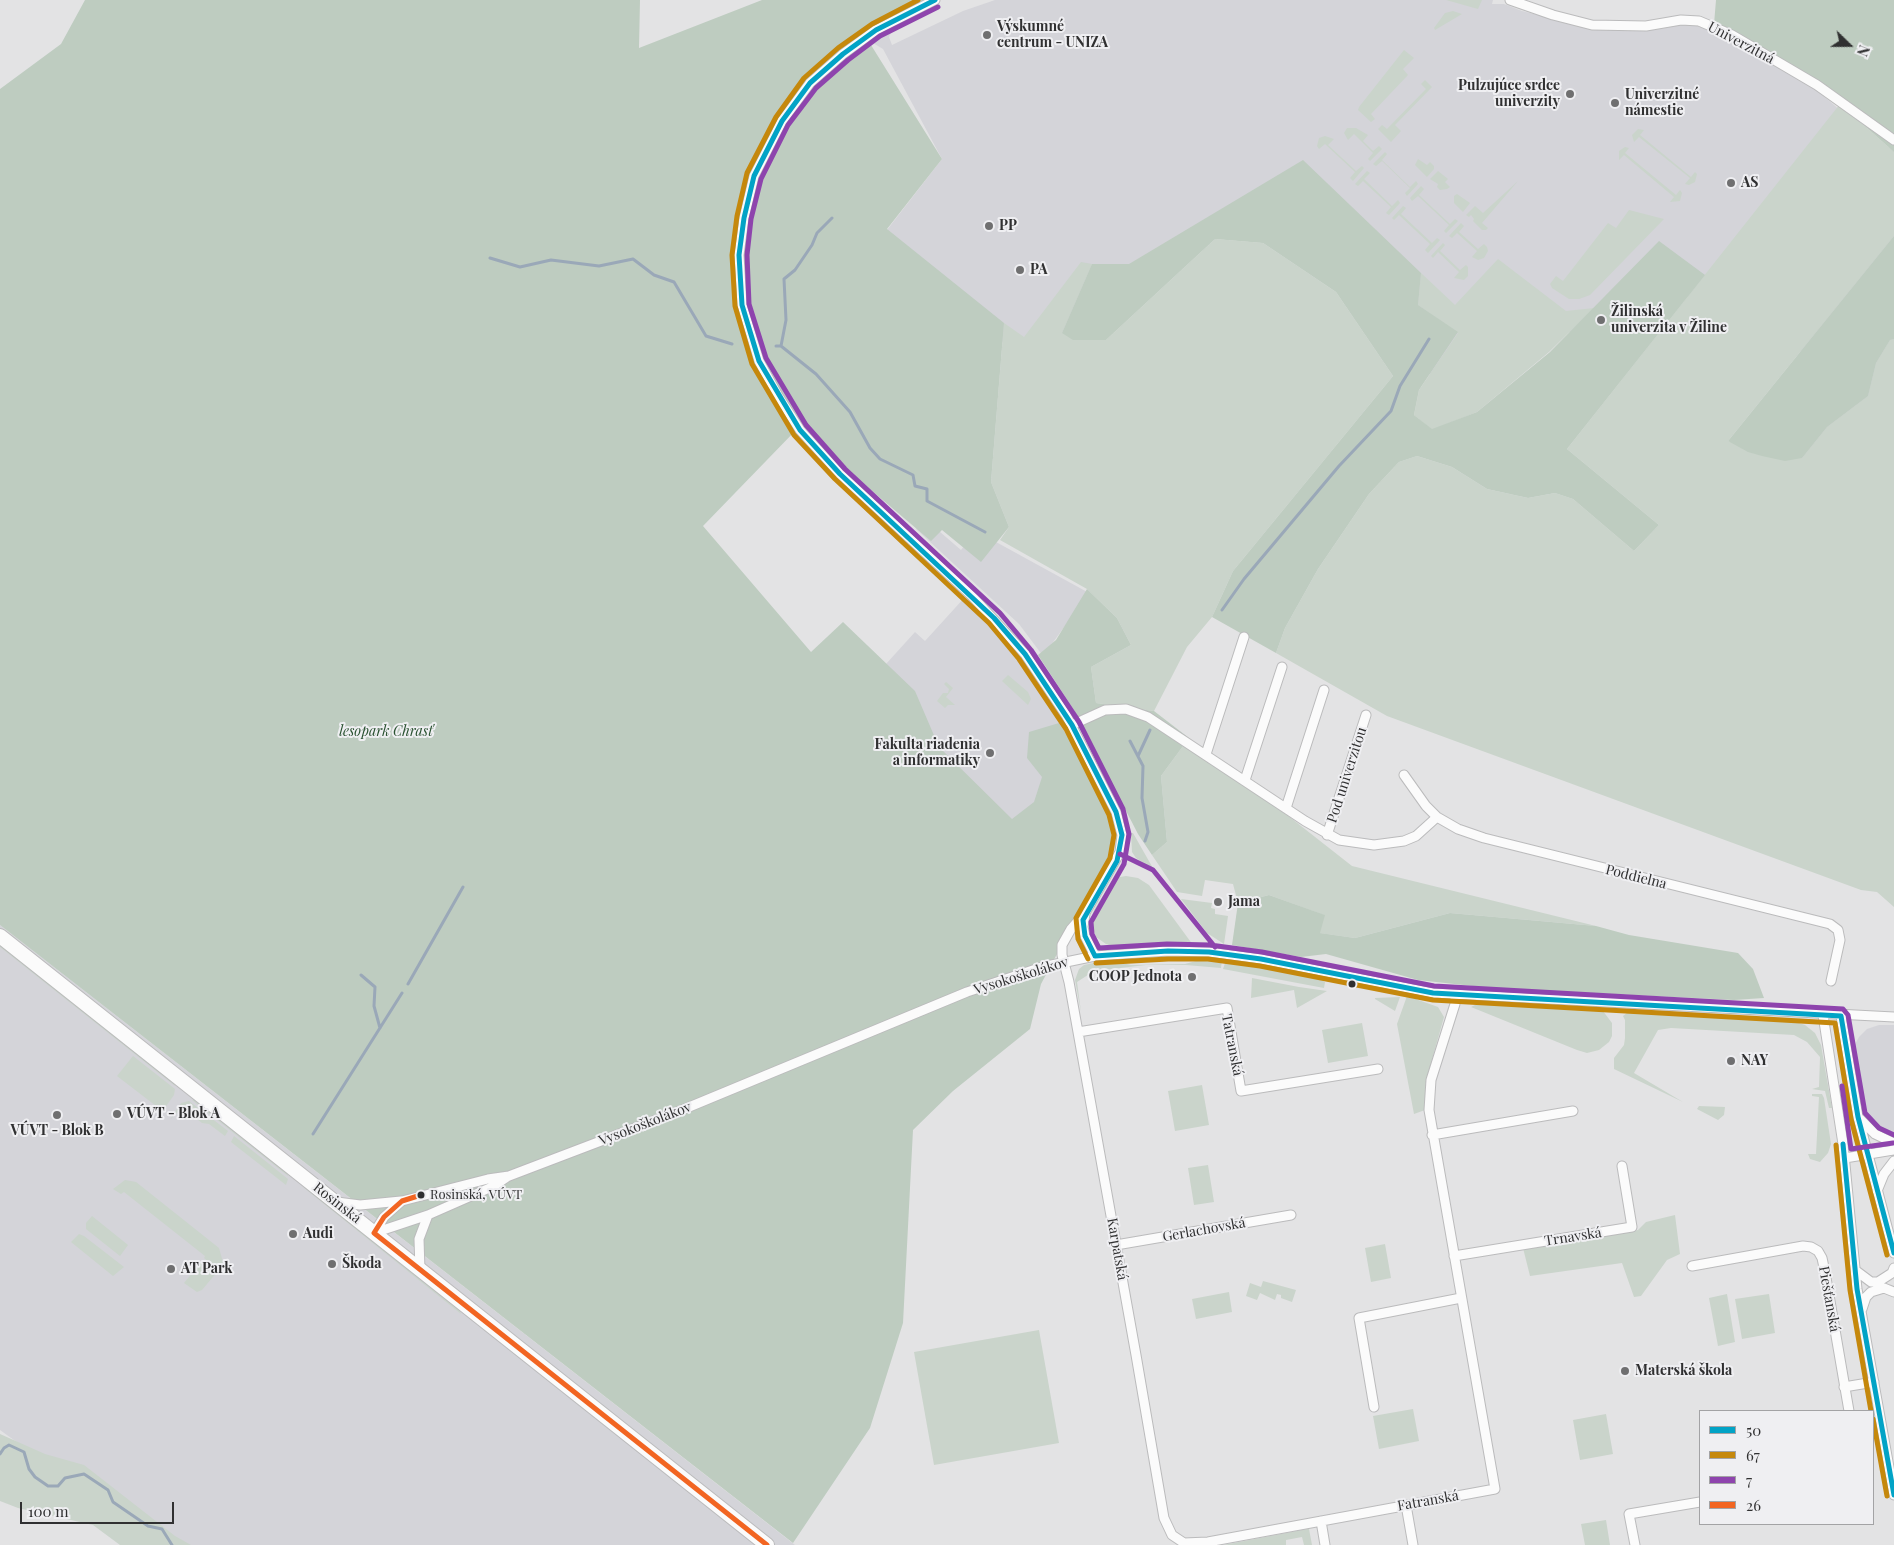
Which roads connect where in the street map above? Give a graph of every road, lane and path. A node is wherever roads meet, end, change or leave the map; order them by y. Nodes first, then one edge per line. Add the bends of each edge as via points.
1 (935, 0) edge
2 (1510, 0) edge
3 (1894, 140) edge
4 (1244, 638) dead end
5 (1282, 667) dead end
6 (1324, 690) dead end
7 (1366, 715) dead end
8 (1072, 725) junction
9 (1206, 754) junction
10 (1404, 775) dead end
11 (1245, 780) junction
12 (1286, 808) junction
13 (1437, 817) junction
14 (1327, 835) junction
15 (1085, 914) junction
16 (0, 936) edge
17 (1095, 956) junction
18 (1064, 962) junction
19 (1831, 981) dead end
20 (1455, 995) junction
21 (1822, 1015) junction
22 (1841, 1016) junction
23 (1894, 1017) edge
24 (1078, 1032) junction
25 (1378, 1069) dead end
26 (1573, 1111) dead end
27 (1858, 1117) junction
28 (1432, 1135) junction
29 (1894, 1143) edge
30 (1894, 1150) edge
31 (1867, 1154) junction
32 (1845, 1158) junction
33 (1894, 1161) edge
34 (1622, 1166) dead end
35 (509, 1176) junction
36 (1877, 1191) junction
37 (402, 1201) junction
38 (335, 1202) junction
39 (428, 1215) junction
40 (1292, 1215) dead end
41 (374, 1233) junction
42 (1116, 1246) junction
43 (1894, 1253) edge
44 (1454, 1256) junction
45 (1692, 1266) dead end
46 (1894, 1268) edge
47 (420, 1270) junction
48 (1855, 1270) junction
49 (1894, 1292) edge
50 (1461, 1298) junction
51 (1862, 1315) junction
52 (1874, 1382) junction
53 (1844, 1387) junction
54 (1374, 1407) dead end
55 (1849, 1410) edge
56 (1891, 1464) edge
57 (1894, 1495) edge
58 (1699, 1502) edge
59 (1406, 1505) junction
60 (1321, 1521) junction
61 (1172, 1535) joint
62 (767, 1545) edge
63 (1325, 1545) edge
64 (1413, 1545) edge
65 (1634, 1545) edge

1 - 8 street, Karpatská via 876,30 842,54 810,83 782,121 754,176 744,218 739,255 742,305 759,362 800,430 840,474 994,618 1026,654
2 - 3 street, Univerzitná via 1552,16 1592,25 1638,26 1699,21 1732,35 1817,85
4 - 9 street
5 - 11 street
6 - 12 street
7 - 14 street, Pod univerzitou
8 - 9 street, Pod univerzitou via 1105,710 1126,709 1148,717
8 - 15 street, Karpatská via 1116,812 1122,835 1117,861
9 - 11 street, Pod univerzitou
10 - 13 street, Poddielna
11 - 12 street, Pod univerzitou
12 - 14 street, Pod univerzitou
13 - 14 street, Pod univerzitou via 1416,836 1390,844 1358,844
13 - 19 street, Poddielna via 1484,838 1830,924 1838,930 1840,940
15 - 17 street via 1085,936
15 - 18 street, Karpatská via 1062,945
16 - 38 street, Rosinská
17 - 18 street, Vysokoškolákov
17 - 20 street, Vysokoškolákov via 1168,951 1225,954
18 - 24 street, Karpatská
18 - 35 street, Vysokoškolákov via 967,992 677,1112
20 - 21 street, Vysokoškolákov
20 - 28 street, Fatranská via 1428,1095
21 - 22 street, Vysokoškolákov
21 - 32 street
22 - 23 street, Vysokoškolákov
22 - 27 street
24 - 25 street, Tatranská via 1228,1008 1241,1091
24 - 42 street, Karpatská
26 - 28 street
27 - 29 street via 1872,1132
27 - 31 street
28 - 44 street, Fatranská
30 - 31 street
31 - 32 street
31 - 36 street
32 - 48 street
33 - 36 street
34 - 44 street, Trnavská via 1632,1227
35 - 37 street, Vysokoškolákov via 488,1178
35 - 39 street, Vysokoškolákov via 494,1186
36 - 43 street
37 - 38 street via 360,1205
37 - 41 street, Vysokoškolákov via 384,1217
38 - 41 street, Rosinská
39 - 41 street, Vysokoškolákov
39 - 47 street via 419,1238
40 - 42 street, Gerlachovská
41 - 47 street, Rosinská
42 - 61 street, Karpatská via 1164,1518
44 - 50 street, Fatranská
45 - 53 street, Piešťanská via 1803,1246 1811,1246 1818,1251 1825,1272
46 - 48 street via 1878,1282 1870,1282
47 - 62 street, Rosinská
48 - 51 street
49 - 51 street via 1884,1288 1871,1292 1866,1297
50 - 54 street via 1359,1318
50 - 59 street, Fatranská via 1495,1489
51 - 52 street
52 - 53 street
52 - 56 street
53 - 55 street, Piešťanská
56 - 57 street
58 - 65 street via 1629,1514
59 - 60 street, Fatranská
59 - 64 street
60 - 61 street, Fatranská via 1193,1544 1184,1543
60 - 63 street

